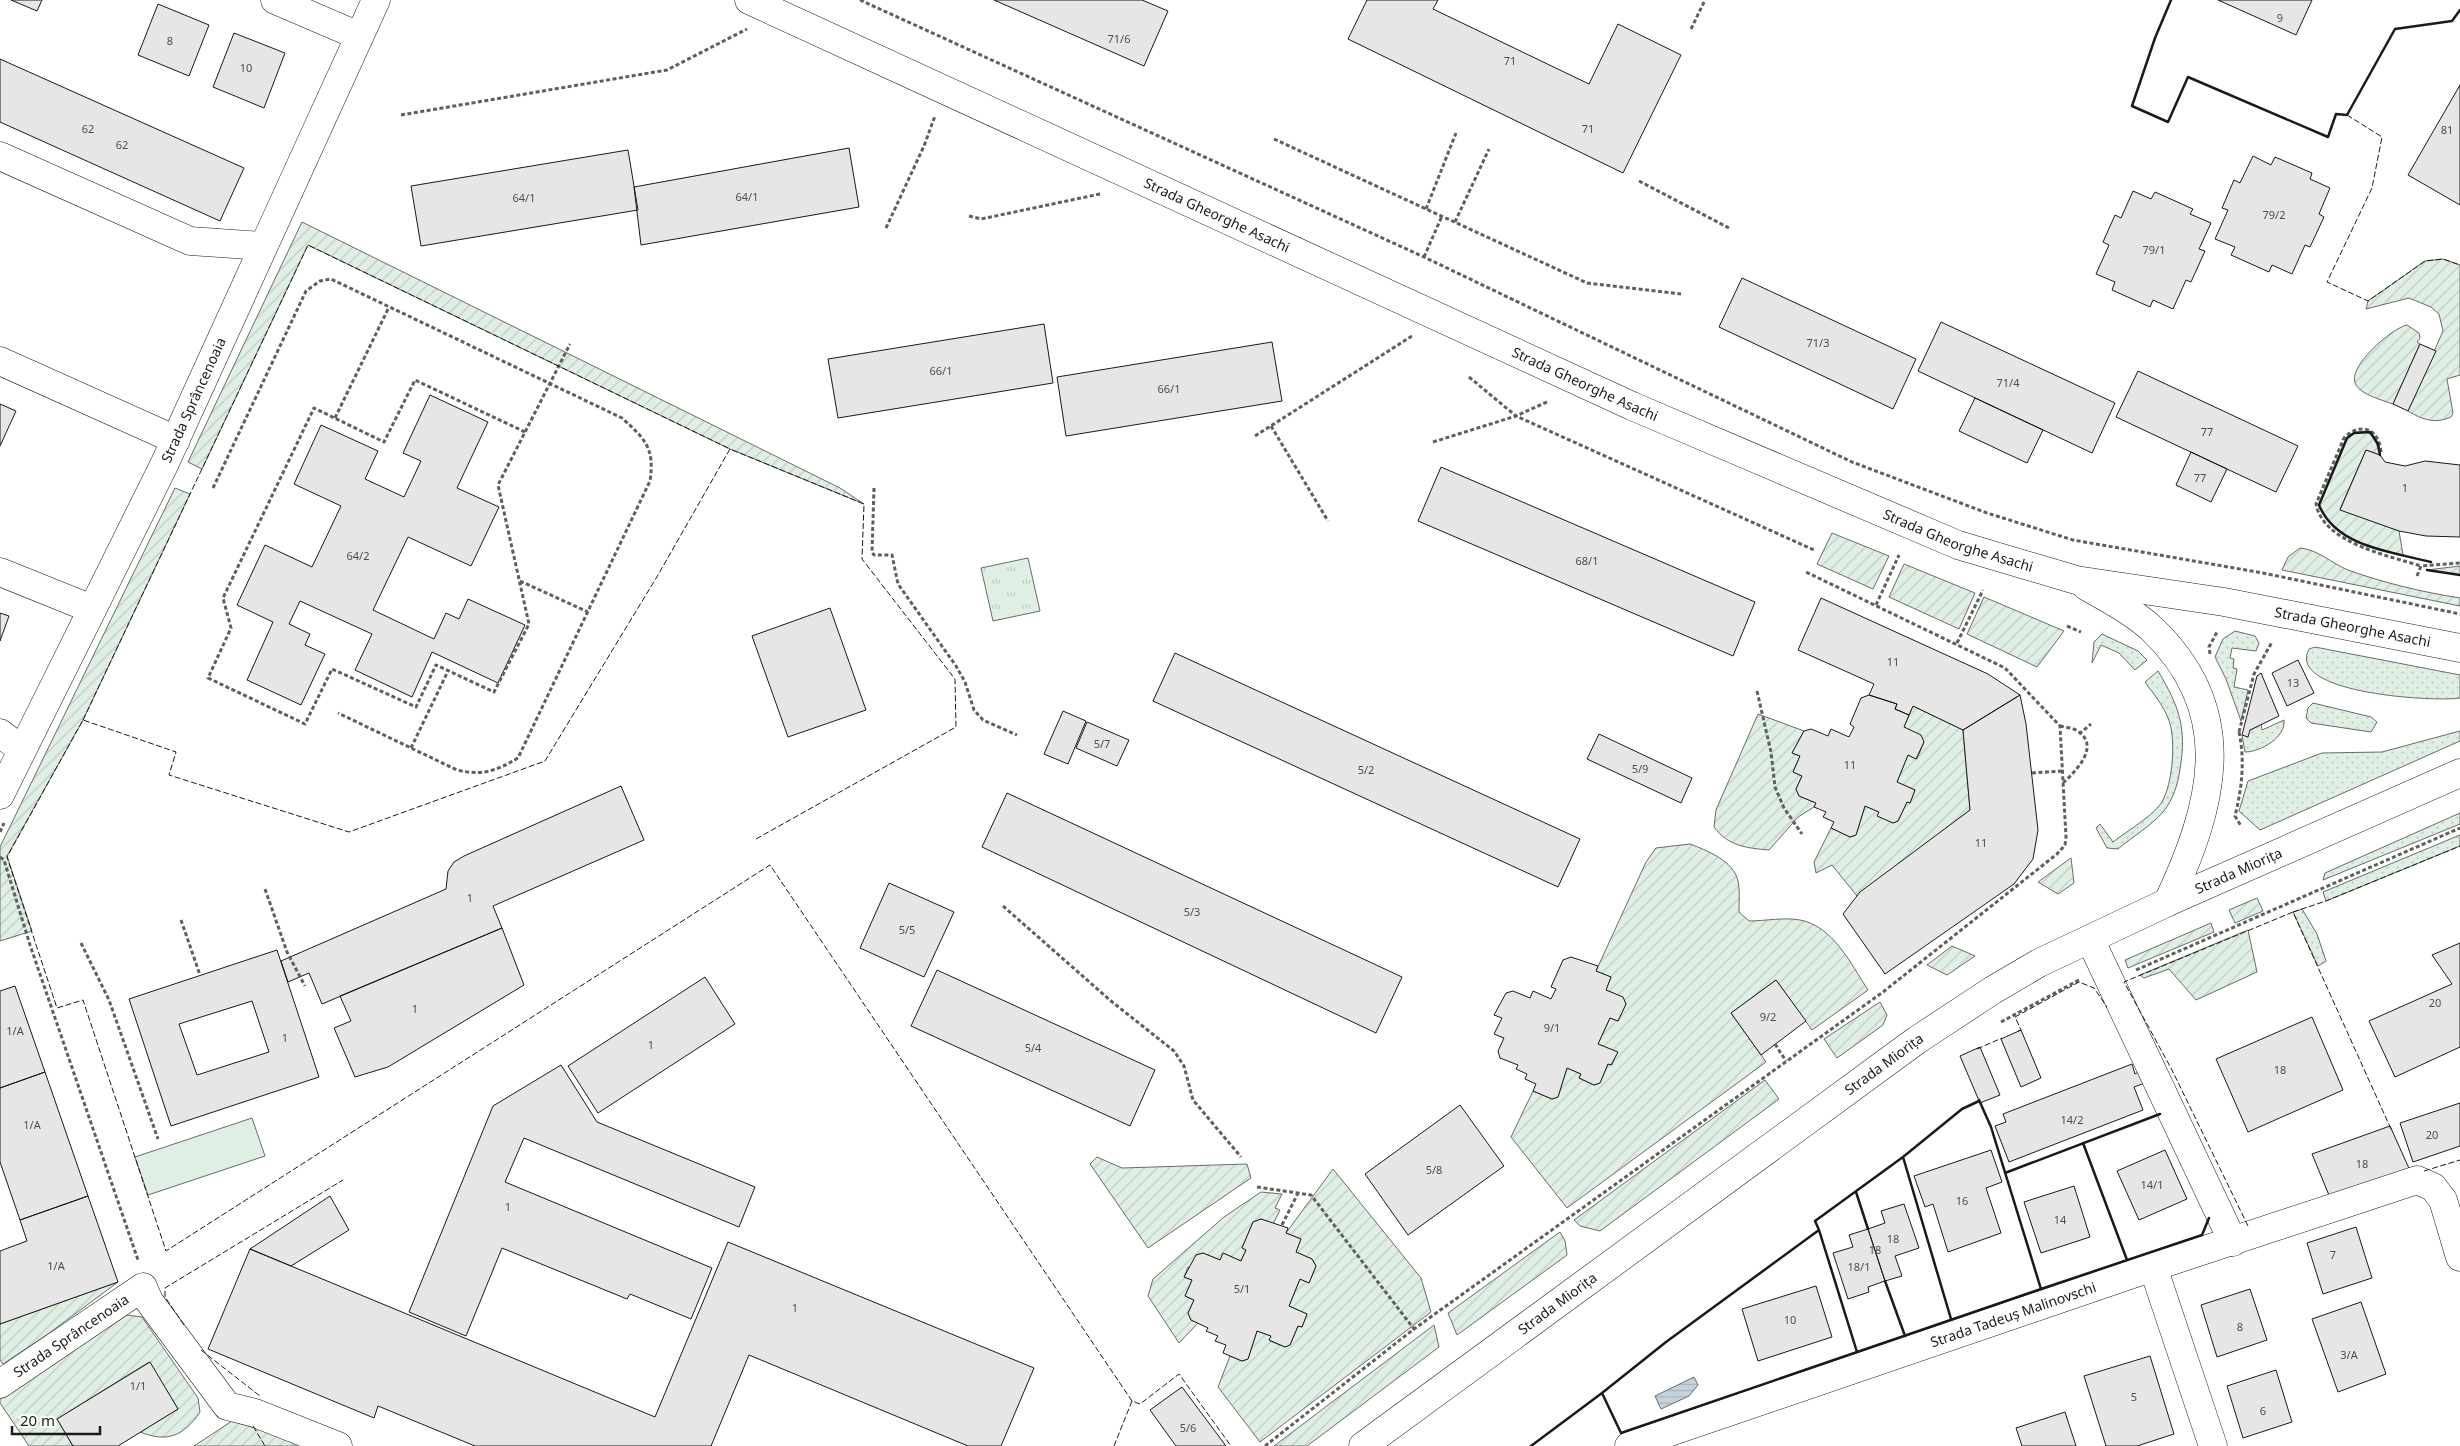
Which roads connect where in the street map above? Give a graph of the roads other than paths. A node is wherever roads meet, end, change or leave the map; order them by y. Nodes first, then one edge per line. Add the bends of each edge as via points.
1 (275, 0) edge
2 (376, 0) edge
3 (749, 0) edge
4 (359, 36) junction
5 (0, 156) edge
6 (263, 246) junction
7 (0, 361) edge
8 (176, 440) junction
9 (0, 572) edge
10 (2076, 580) junction
11 (92, 609) junction
12 (2460, 648) edge
13 (0, 733) edge
14 (22, 750) junction
15 (2460, 773) edge
16 (0, 795) edge
17 (2168, 902) junction
18 (2090, 939) junction
19 (2233, 1242) junction
20 (2460, 1256) edge
21 (2153, 1267) junction
22 (0, 1384) edge
23 (338, 1446) edge
24 (1363, 1446) edge
25 (1629, 1446) edge
26 (2213, 1446) edge

1 - 4 main road
2 - 4 main road, Strada Sprâncenoaia
3 - 10 main road, Strada Gheorghe Asachi via 1632,406 1958,545
4 - 6 main road, Strada Sprâncenoaia
5 - 6 main road via 190,241
6 - 8 main road, Strada Sprâncenoaia
7 - 8 main road
8 - 11 main road, Strada Sprâncenoaia
9 - 11 main road
10 - 12 main road, Strada Gheorghe Asachi via 2224,602
10 - 17 main road via 2151,628 2178,657 2194,685 2204,716 2212,751 2204,809 2186,865
11 - 14 main road, Strada Sprâncenoaia
13 - 14 main road
14 - 16 main road, Strada Sprâncenoaia
15 - 17 main road, Strada Miorița
17 - 18 main road, Strada Miorița
18 - 19 main road
18 - 24 main road, Strada Miorița via 1993,990 1917,1040
19 - 20 main road, Strada Tadeuș Malinovschi via 2418,1180 2433,1187 2443,1200
19 - 21 main road, Strada Tadeuș Malinovschi
21 - 25 main road, Strada Tadeuș Malinovschi
21 - 26 main road
22 - 23 main road, Strada Sprâncenoaia via 144,1287 149,1301 227,1406 255,1413

